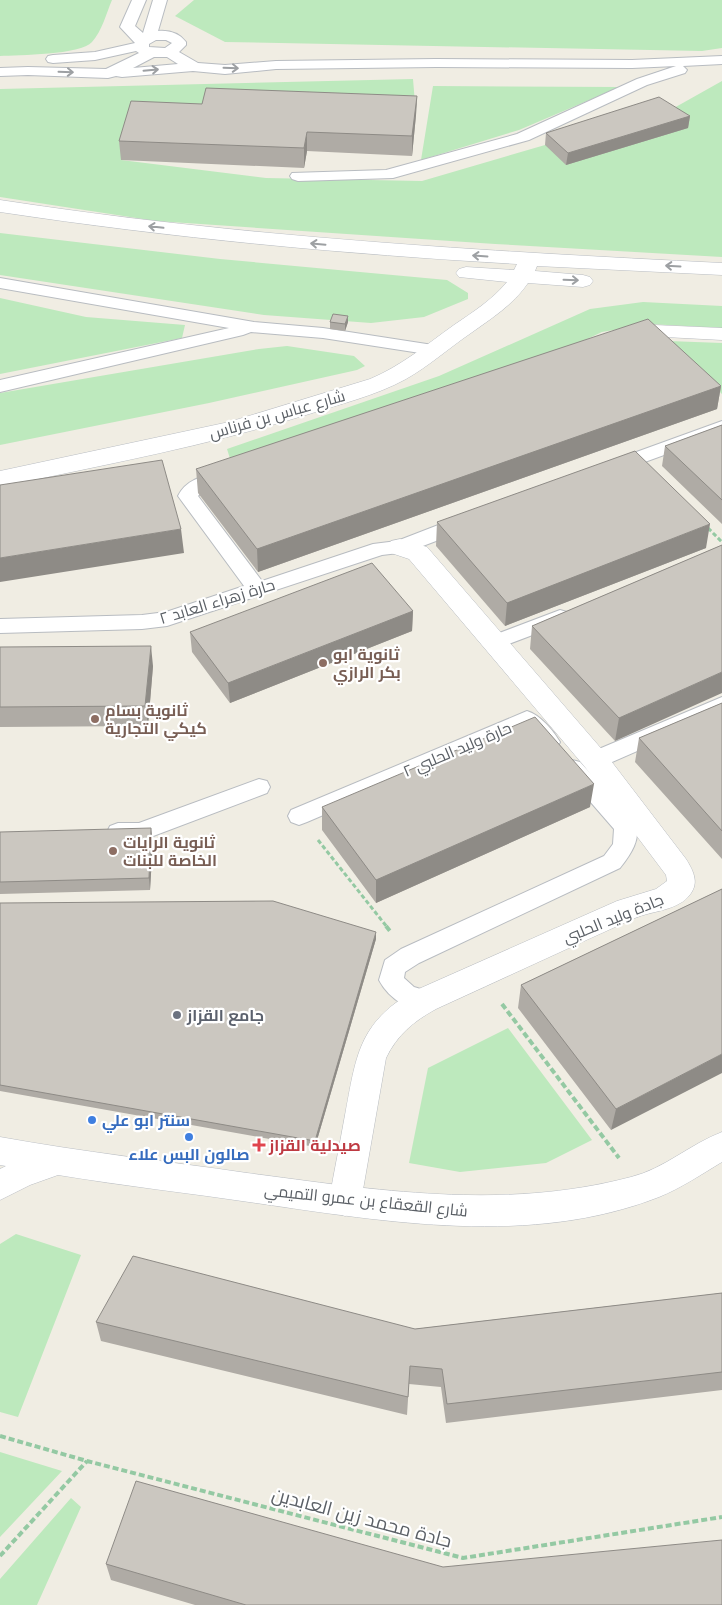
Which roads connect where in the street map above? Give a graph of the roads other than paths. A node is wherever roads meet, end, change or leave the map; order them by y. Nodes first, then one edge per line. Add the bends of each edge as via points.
1 (139, 0) edge
2 (160, 0) edge
3 (146, 44) junction
4 (174, 49) junction
5 (198, 50) dead end
6 (217, 55) dead end
7 (0, 60) edge
8 (715, 61) edge
9 (276, 65) junction
10 (194, 67) junction
11 (0, 72) edge
12 (108, 74) junction
13 (298, 176) edge
14 (0, 206) edge
15 (0, 224) edge
16 (525, 269) junction
17 (722, 269) edge
18 (0, 284) edge
19 (722, 286) edge
20 (254, 327) junction
21 (646, 332) edge
22 (722, 334) edge
23 (433, 350) junction
24 (0, 386) edge
25 (722, 427) edge
26 (242, 472) edge
27 (593, 475) edge
28 (0, 479) edge
29 (483, 516) edge
30 (400, 547) junction
31 (257, 589) junction
32 (575, 611) edge
33 (0, 626) edge
34 (493, 643) junction
35 (722, 705) edge
36 (595, 760) junction
37 (259, 786) dead end
38 (299, 816) road end
39 (95, 832) edge
40 (425, 1000) junction
41 (722, 1146) edge
42 (0, 1151) edge
43 (57, 1162) junction
44 (0, 1186) edge
45 (345, 1201) junction

1 - 3 lane via 127,27
2 - 3 lane
3 - 4 lane
3 - 7 lane via 95,56
3 - 12 lane
4 - 5 lane
4 - 10 lane
6 - 9 lane via 250,58
8 - 9 lane
8 - 13 lane via 642,82 523,137 496,145 387,175
10 -> 9 lane via 250,69
12 -> 10 lane
11 -> 12 lane via 28,70
16 -> 14 main road via 93,220
15 - 16 main road via 246,253
17 -> 16 main road
16 -> 19 main road
16 - 23 main road, شارع عباس بن فرناس via 508,295
18 - 20 lane
20 - 23 lane via 323,333
20 - 24 lane
21 - 22 main road
23 - 28 main road, شارع عباس بن فرناس via 399,374 367,388 273,418
25 - 27 lane
26 - 31 lane via 195,487 188,496
29 - 30 lane, حارة زهراء العابد ٢
30 - 31 lane, حارة زهراء العابد ٢ via 380,549
30 - 34 main road, جادة وليد الحلبي via 418,553
31 - 33 lane, حارة زهراء العابد ٢ via 167,618 142,622
32 - 34 lane
34 - 36 main road, جادة وليد الحلبي
35 - 36 lane
36 - 40 main road, جادة وليد الحلبي via 681,874 678,890 630,908
37 - 39 lane via 140,832
38 - 40 lane, حارة وليد الحلبي ٢ via 528,719 626,827 624,846 612,862 410,956 394,967 390,980 398,990
40 - 45 main road, جادة وليد الحلبي via 391,1024 371,1058
41 - 45 main road, شارع القعقاع بن عمرو التميمي via 642,1188 562,1207 467,1211
42 - 43 main road, شارع القعقاع بن عمرو التميمي
43 - 44 main road via 19,1175
43 - 45 main road, شارع القعقاع بن عمرو التميمي

